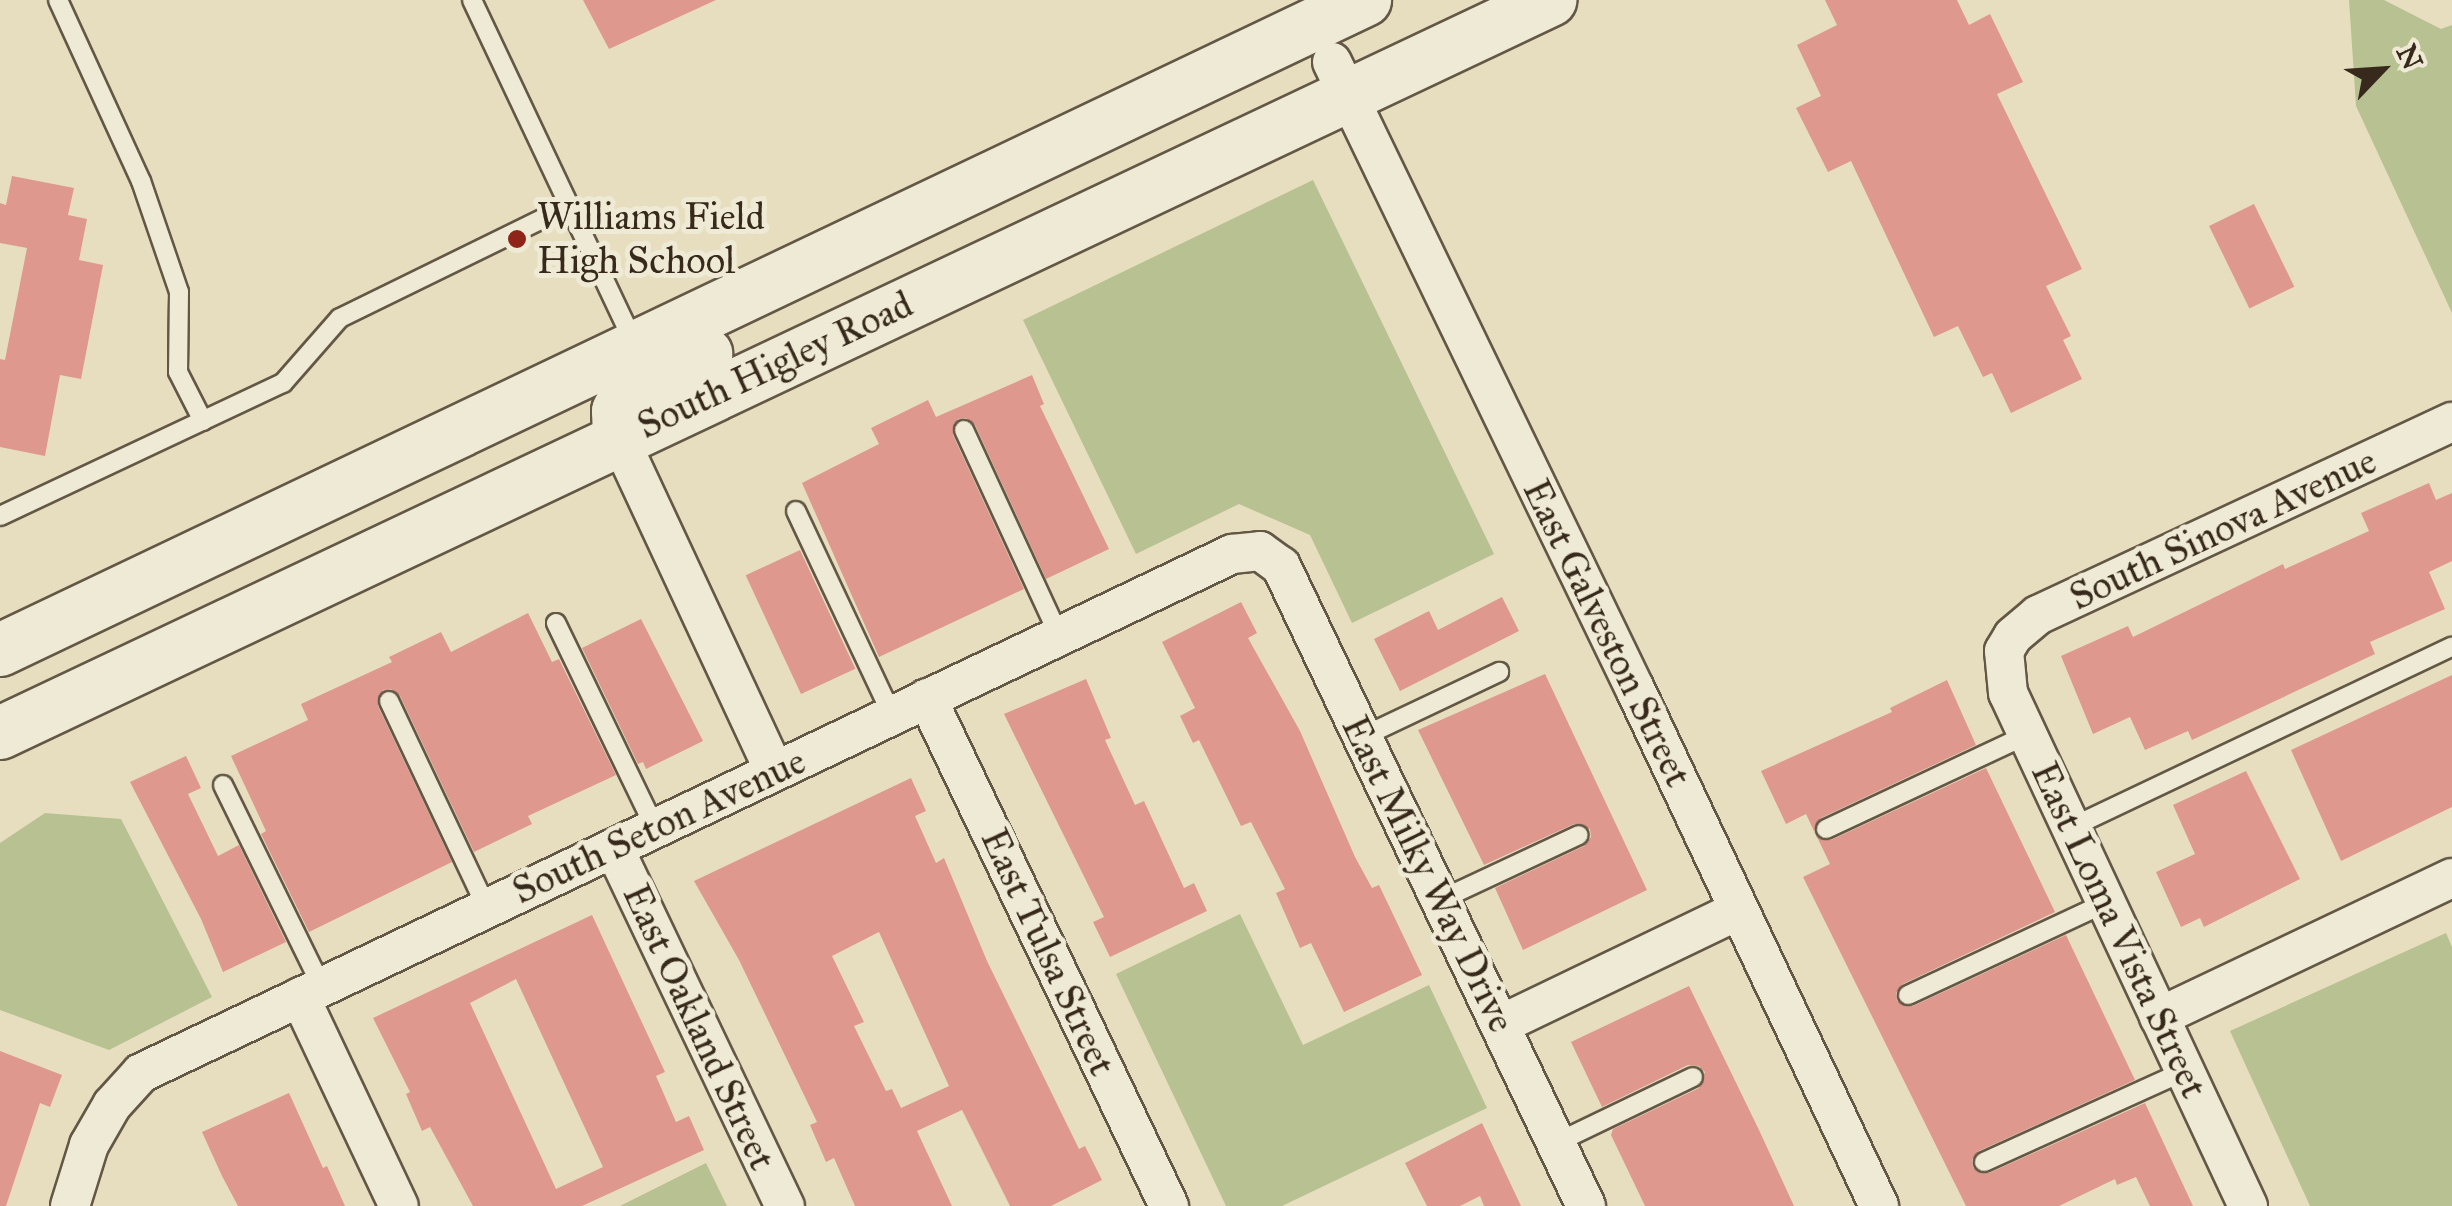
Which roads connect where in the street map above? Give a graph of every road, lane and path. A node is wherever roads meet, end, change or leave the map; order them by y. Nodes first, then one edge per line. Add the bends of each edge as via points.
1 (58, 0) edge
2 (472, 0) edge
3 (1365, 0) edge
4 (1551, 0) edge
5 (1340, 79) junction
6 (569, 206) junction
7 (779, 280) junction
8 (636, 348) junction
9 (203, 422) junction
10 (2452, 422) edge
11 (964, 430) dead end
12 (619, 438) junction
13 (796, 511) dead end
14 (0, 516) edge
15 (1260, 551) joint
16 (556, 624) dead end
17 (1059, 636) junction
18 (2452, 647) edge
19 (0, 650) edge
20 (2004, 650) joint
21 (1499, 672) dead end
22 (927, 698) junction
23 (390, 701) dead end
24 (892, 715) junction
25 (0, 732) edge
26 (2027, 736) junction
27 (1362, 738) junction
28 (774, 771) junction
29 (223, 786) dead end
30 (655, 828) junction
31 (2070, 828) junction
32 (1826, 829) dead end
33 (1579, 836) dead end
34 (614, 848) junction
35 (2452, 878) edge
36 (1440, 900) junction
37 (2105, 903) junction
38 (486, 908) junction
39 (1738, 910) junction
40 (311, 992) junction
41 (1908, 995) dead end
42 (2159, 1017) junction
43 (1500, 1025) junction
44 (2185, 1071) junction
45 (1693, 1077) dead end
46 (1556, 1143) junction
47 (1984, 1162) dead end
48 (70, 1206) edge
49 (399, 1206) edge
50 (784, 1206) edge
51 (1170, 1206) edge
52 (1586, 1206) edge
53 (1879, 1206) edge
54 (2248, 1206) edge

1 - 9 lane via 141,181 179,292 178,372
2 - 6 lane
3 - 7 main road, South Higley Road
4 - 5 main road, South Higley Road
5 - 12 main road, South Higley Road
5 - 39 street, East Galveston Street
6 - 8 lane
6 - 9 lane via 340,318 283,383
7 - 8 main road, South Higley Road
7 - 12 main road via 734,340 627,394 618,411
8 - 19 main road, South Higley Road
9 - 14 lane
10 - 20 street, South Sinova Avenue via 2038,615
11 - 17 lane
12 - 25 main road, South Higley Road
12 - 28 street
13 - 24 lane
15 - 17 street, South Seton Avenue via 1232,554
15 - 27 street, East Milky Way Drive via 1280,566
16 - 30 lane
17 - 22 street, South Seton Avenue
18 - 31 lane
20 - 26 street, East Loma Vista Street via 2008,694
21 - 27 lane
22 - 24 street, South Seton Avenue
22 - 51 street, East Tulsa Street
23 - 38 lane
24 - 28 street, South Seton Avenue
26 - 31 street, East Loma Vista Street
26 - 32 lane
27 - 36 street, East Milky Way Drive
28 - 30 street, South Seton Avenue
29 - 40 lane
30 - 34 street, South Seton Avenue
31 - 37 street, East Loma Vista Street
33 - 36 lane
34 - 38 street, South Seton Avenue
34 - 50 street, East Oakland Street
35 - 42 street
36 - 43 street, East Milky Way Drive
37 - 41 lane
37 - 42 street, East Loma Vista Street
38 - 40 street, South Seton Avenue
39 - 43 street
39 - 53 street, East Galveston Street
40 - 48 street, South Seton Avenue via 141,1073 89,1145
40 - 49 street
42 - 44 street, East Loma Vista Street
43 - 46 street, East Milky Way Drive
44 - 47 lane
44 - 54 street, East Loma Vista Street
45 - 46 lane
46 - 52 street, East Milky Way Drive

